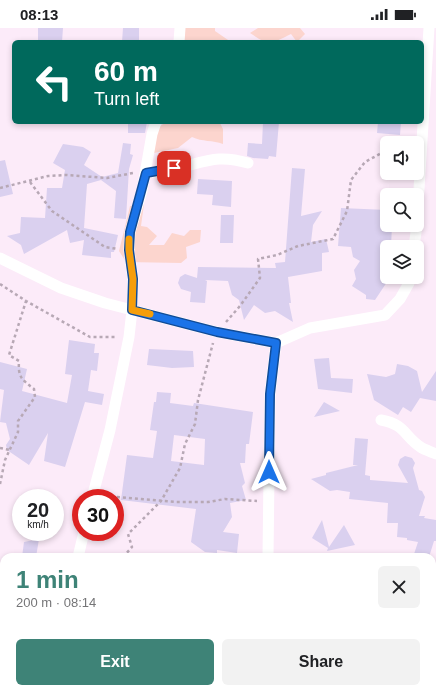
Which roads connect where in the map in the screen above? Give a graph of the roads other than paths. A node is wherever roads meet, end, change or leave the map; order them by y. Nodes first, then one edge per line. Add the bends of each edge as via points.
1 (180, 28) edge
2 (429, 28) edge
3 (178, 40) edge
4 (424, 108) edge
5 (155, 124) edge
6 (423, 124) edge
7 (248, 163) dead end
8 (146, 173) junction
9 (419, 188) edge
10 (0, 258) edge
11 (408, 284) edge
12 (132, 310) junction
13 (276, 343) junction
14 (381, 420) dead end
15 (436, 454) edge
16 (94, 489) edge
17 (82, 541) edge
18 (79, 553) edge
19 (268, 553) edge

1 - 3 street
2 - 4 street
5 - 8 street
6 - 9 street
7 - 8 street via 212,158
8 - 12 street via 132,220 129,250 133,279
10 - 12 street via 62,288
11 - 13 street via 400,299 385,315 310,328
12 - 13 street via 217,332
12 - 16 street via 110,430
13 - 19 street via 270,394
14 - 15 street via 402,428 421,447
17 - 18 street

